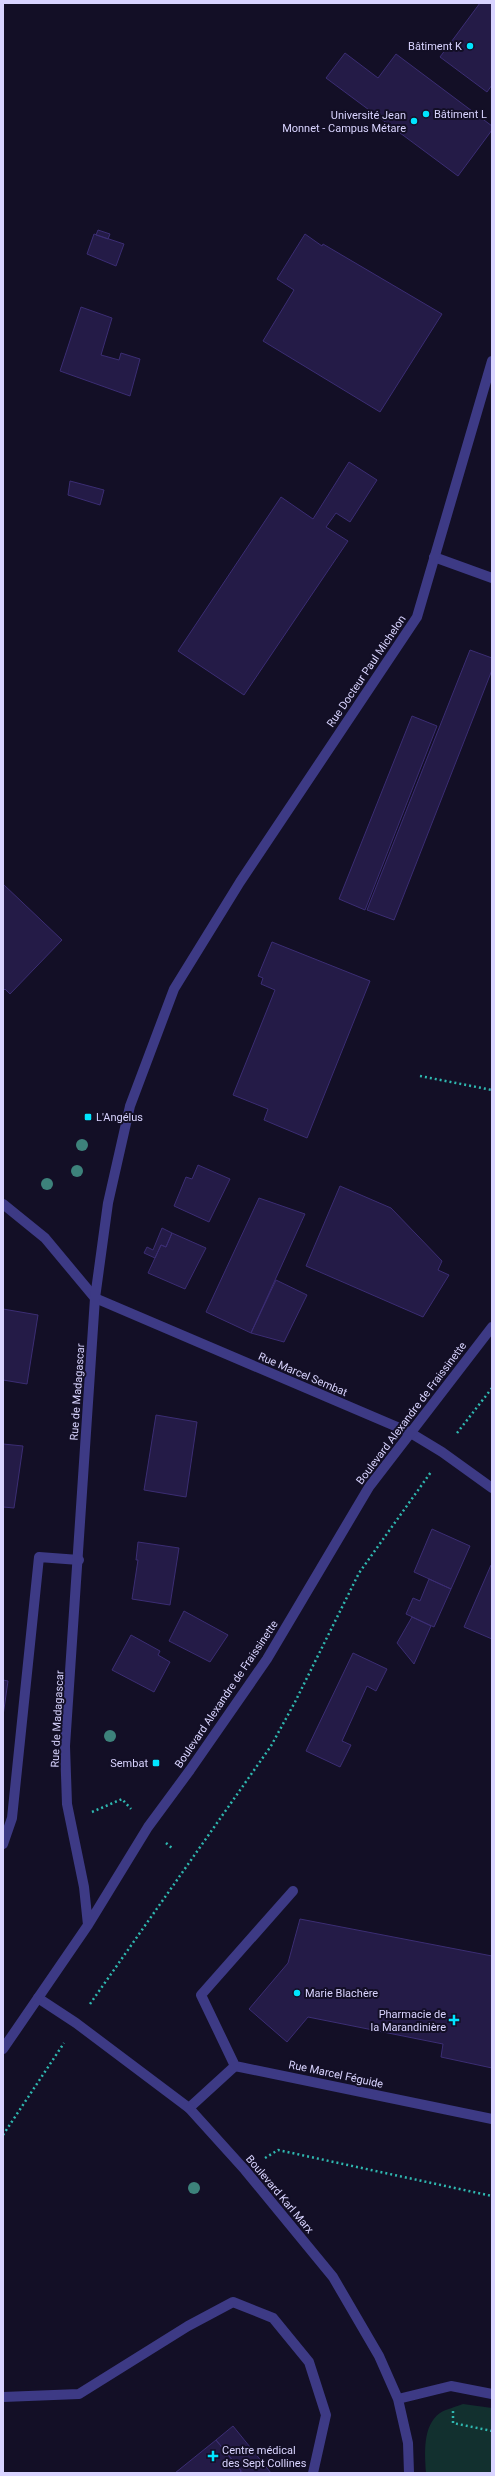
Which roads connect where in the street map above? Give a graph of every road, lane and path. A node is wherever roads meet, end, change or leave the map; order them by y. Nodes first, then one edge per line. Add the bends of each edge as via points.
1 (492, 360) edge
2 (434, 557) junction
3 (492, 578) edge
4 (420, 1076) dead end
5 (492, 1090) edge
6 (3, 1204) edge
7 (95, 1298) junction
8 (492, 1328) edge
9 (492, 1388) edge
10 (409, 1432) junction
11 (442, 1452) junction
12 (492, 1488) edge
13 (78, 1560) junction
14 (3, 1844) edge
15 (293, 1891) dead end
16 (88, 1925) junction
17 (38, 1998) junction
18 (76, 2024) junction
19 (3, 2050) edge
20 (235, 2066) junction
21 (189, 2108) junction
22 (492, 2119) edge
23 (3, 2135) edge
24 (245, 2170) junction
25 (492, 2196) edge
26 (451, 2386) junction
27 (492, 2394) edge
28 (3, 2397) edge
29 (398, 2399) junction
30 (492, 2430) edge
31 (313, 2473) edge
32 (409, 2473) edge

1 - 2 street, Rue Docteur Paul Michelon
2 - 3 street
2 - 7 street, Rue Docteur Paul Michelon via 417,617 240,882 174,989 130,1106 108,1203
4 - 5 path
6 - 7 street via 45,1238
7 - 10 street, Rue Marcel Sembat
7 - 13 street, Rue de Madagascar
8 - 10 street, Boulevard Alexandre de Fraissinette
9 - 11 path
10 - 11 street, Rue Marcel Sembat
10 - 16 street, Boulevard Alexandre de Fraissinette via 369,1487 267,1659 148,1827
11 - 12 street, Rue Marcel Sembat
11 - 18 path via 426,1481 359,1573 271,1746
13 - 14 street via 39,1557 12,1818
13 - 16 street, Rue de Madagascar via 65,1746 67,1804 84,1887
15 - 20 street via 201,1995
16 - 17 street, Boulevard Alexandre de Fraissinette
17 - 18 street, Boulevard Karl Marx
17 - 19 street, Boulevard Alexandre de Fraissinette
18 - 21 street, Boulevard Karl Marx
18 - 23 path
20 - 21 street
20 - 22 street, Rue Marcel Féguide
21 - 24 street, Boulevard Karl Marx
24 - 25 path via 278,2150
24 - 29 street, Boulevard Karl Marx via 333,2277 379,2356
26 - 27 street
26 - 29 street
26 - 30 path via 453,2423
28 - 31 street via 79,2394 188,2326 233,2302 273,2318 309,2362 326,2415
29 - 32 street, Boulevard Karl Marx via 408,2442

